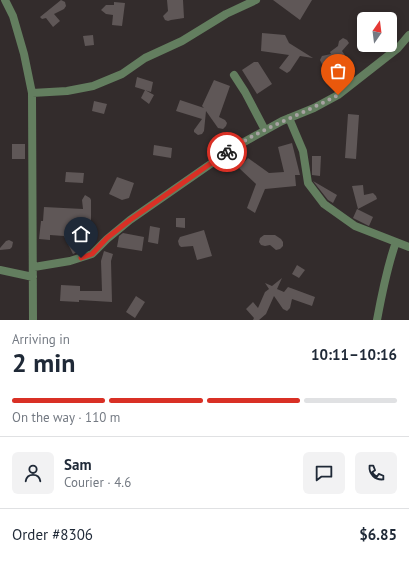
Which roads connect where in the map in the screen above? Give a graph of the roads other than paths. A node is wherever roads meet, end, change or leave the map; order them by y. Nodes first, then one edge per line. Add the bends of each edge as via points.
1 (5, 0) edge
2 (256, 0) edge
3 (409, 35) edge
4 (234, 75) dead end
5 (32, 93) junction
6 (289, 118) junction
7 (265, 130) junction
8 (396, 242) junction
9 (409, 246) edge
10 (34, 267) junction
11 (0, 270) edge
12 (33, 277) junction
13 (33, 320) edge
14 (377, 320) edge

1 - 5 street via 13,16
2 - 5 street via 226,14 182,41 145,58 122,74 93,86 67,91
3 - 6 street via 398,48 338,95
4 - 7 street
5 - 10 street
6 - 7 street
6 - 8 street via 303,151 308,183 324,204 355,226
7 - 10 street via 235,147 130,220 92,254 70,261
8 - 9 street
8 - 14 street via 383,286
10 - 12 street
11 - 12 street
12 - 13 street

